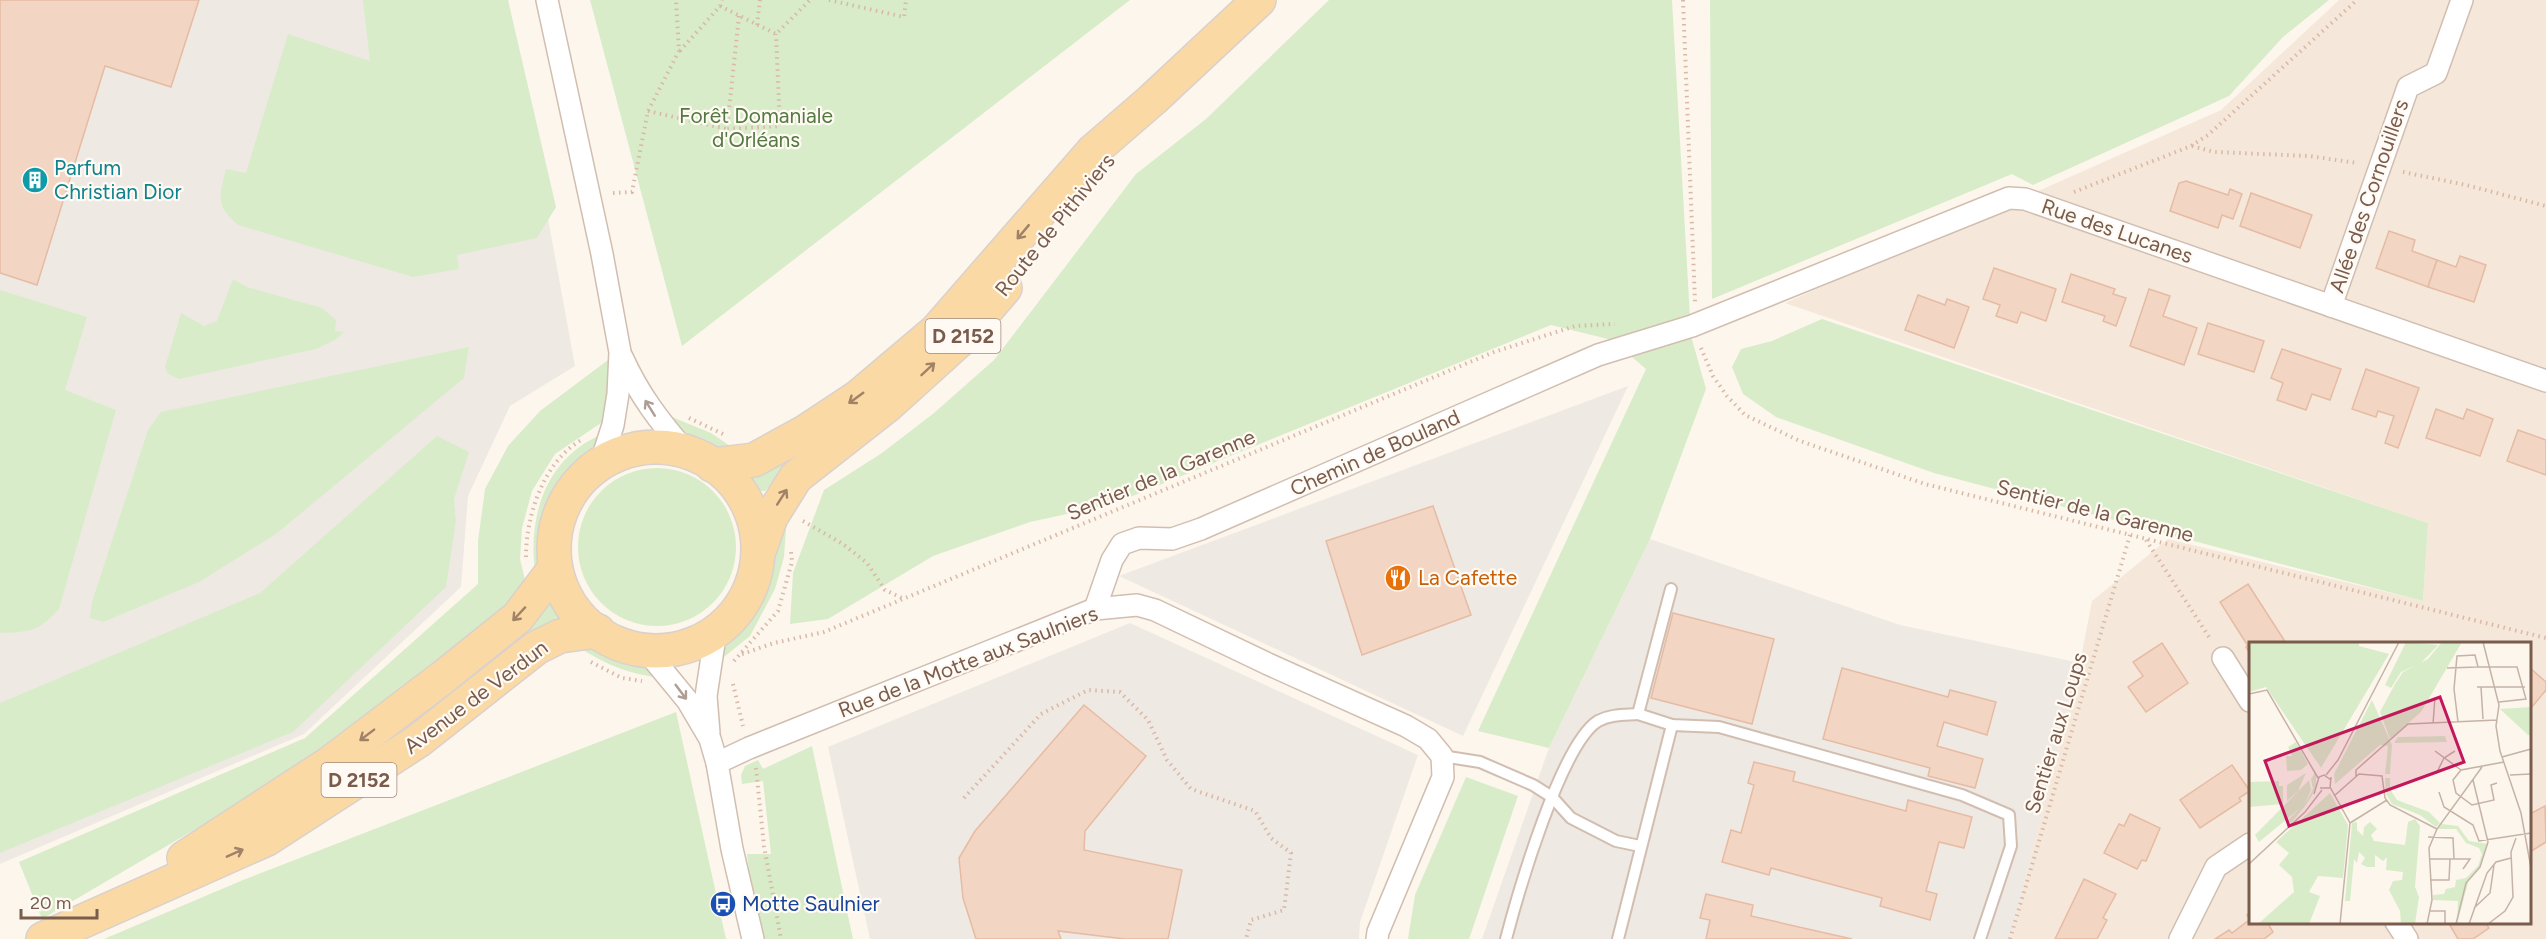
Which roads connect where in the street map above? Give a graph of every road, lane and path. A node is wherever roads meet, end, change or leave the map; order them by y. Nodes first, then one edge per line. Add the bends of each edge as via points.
1 (547, 0) edge
2 (676, 0) edge
3 (722, 0) edge
4 (760, 0) edge
5 (810, 0) edge
6 (829, 0) edge
7 (906, 0) edge
8 (1259, 0) edge
9 (1683, 0) edge
10 (2357, 0) edge
11 (2462, 0) edge
12 (720, 6) junction
13 (739, 16) junction
14 (757, 25) junction
15 (776, 34) junction
16 (680, 51) junction
17 (1152, 100) junction
18 (648, 111) junction
19 (727, 129) junction
20 (588, 192) junction
21 (2042, 205) junction
22 (2331, 306) junction
23 (1591, 325) dead end
24 (1695, 325) junction
25 (620, 352) junction
26 (2546, 381) edge
27 (592, 452) junction
28 (699, 459) junction
29 (799, 518) dead end
30 (2130, 535) junction
31 (2146, 539) junction
32 (775, 550) junction
33 (541, 564) junction
34 (1671, 589) dead end
35 (904, 599) junction
36 (1095, 609) junction
37 (716, 630) junction
38 (2546, 638) edge
39 (592, 644) junction
40 (645, 649) junction
41 (742, 654) junction
42 (2223, 658) joint
43 (729, 667) dead end
44 (732, 678) dead end
45 (646, 682) dead end
46 (2249, 699) edge
47 (1638, 714) junction
48 (1672, 725) junction
49 (710, 740) junction
50 (749, 748) junction
51 (1442, 756) junction
52 (717, 763) junction
53 (1552, 796) junction
54 (964, 798) dead end
55 (2249, 845) edge
56 (1640, 846) junction
57 (105, 911) junction
58 (2397, 924) edge
59 (43, 939) edge
60 (753, 939) edge
61 (781, 939) edge
62 (1246, 939) edge
63 (1377, 939) edge
64 (1506, 939) edge
65 (1618, 939) edge
66 (1980, 939) edge
67 (2010, 939) edge
68 (2180, 939) edge
69 (2407, 939) edge

1 - 20 street
2 - 16 path
3 - 12 path
4 - 14 path
5 - 15 path
6 - 7 path via 904,17
8 - 17 main road, Route de Pithiviers / D 2152
9 - 24 path, Sentier de la Garenne
10 - 21 path via 2208,135 2191,146
11 - 22 street, Allée des Cornouillers via 2436,73 2408,87
12 - 13 path
12 - 16 path
13 - 14 path
13 - 19 path
14 - 15 path
15 - 19 path via 780,126
16 - 18 path
17 -> 28 main road, Route de Pithiviers / D 2152 via 1093,152 936,331 858,397 754,460
32 -> 17 main road, Route de Pithiviers / D 2152 via 771,517 796,477 889,404 962,338 1018,273
18 - 19 path
18 - 20 path via 632,192
20 - 25 street
21 - 22 street, Rue des Lucanes
21 - 24 street, Rue des Lucanes via 2017,198 1996,202
22 - 26 street, Rue des Lucanes
23 - 35 path, Sentier de la Garenne via 1575,326 1494,352
24 - 30 path, Sentier de la Garenne via 1713,376 1745,415 1791,437 1925,484
24 - 36 street, Chemin de Bouland via 1598,355 1201,529 1172,539 1139,538 1122,544 1112,560
25 - 27 street via 614,425
28 -> 25 street via 655,416
27 - 28 main road, Route de Pithiviers via 610,457 643,447
27 - 33 main road, Route de Pithiviers via 562,508 554,542
27 - 33 path via 576,443 557,461 542,487 526,538
28 - 32 main road via 734,480
29 - 35 path via 867,563 885,590
30 - 31 path, Sentier de la Garenne
30 - 67 path, Sentier aux Loups
31 - 38 path, Sentier de la Garenne
31 - 42 path
32 - 37 main road via 737,613
32 - 41 path via 792,562 778,611
33 - 39 main road via 583,620
33 -> 57 main road, Avenue de Verdun / D 2152 via 518,617 442,678 330,763
34 - 47 lane
35 - 41 path, Sentier de la Garenne via 824,632
36 - 50 street, Rue de la Motte aux Saulniers
36 - 51 street, Rue de la Motte aux Saulniers via 1137,605 1155,610 1406,726 1428,739
37 - 40 main road via 702,641 663,651
37 - 49 street via 706,696
39 - 40 main road via 612,641
39 - 45 path via 622,678
57 -> 39 main road, Avenue de Verdun / D 2152 via 267,839 418,741 536,648 560,636
40 -> 49 street via 687,700
41 - 43 path
42 - 46 street
44 - 50 path
47 - 48 lane
47 - 53 lane via 1610,716 1585,732
48 - 56 lane
48 - 66 lane via 1719,727 1962,795 2009,815 2011,846
49 - 52 street
50 - 52 street, Rue de la Motte aux Saulniers
50 - 61 path via 757,772 764,846
51 - 53 lane via 1480,762
51 - 63 street via 1443,777
52 - 60 street
53 - 56 lane via 1571,818 1616,841
53 - 64 lane
54 - 62 path via 1041,714 1088,690 1120,692 1148,720 1167,760 1191,789 1255,811 1271,838 1291,853 1284,910 1251,920
55 - 68 street via 2216,867
56 - 65 lane
57 - 59 main road, Avenue de Verdun / D 2152
58 - 69 street

